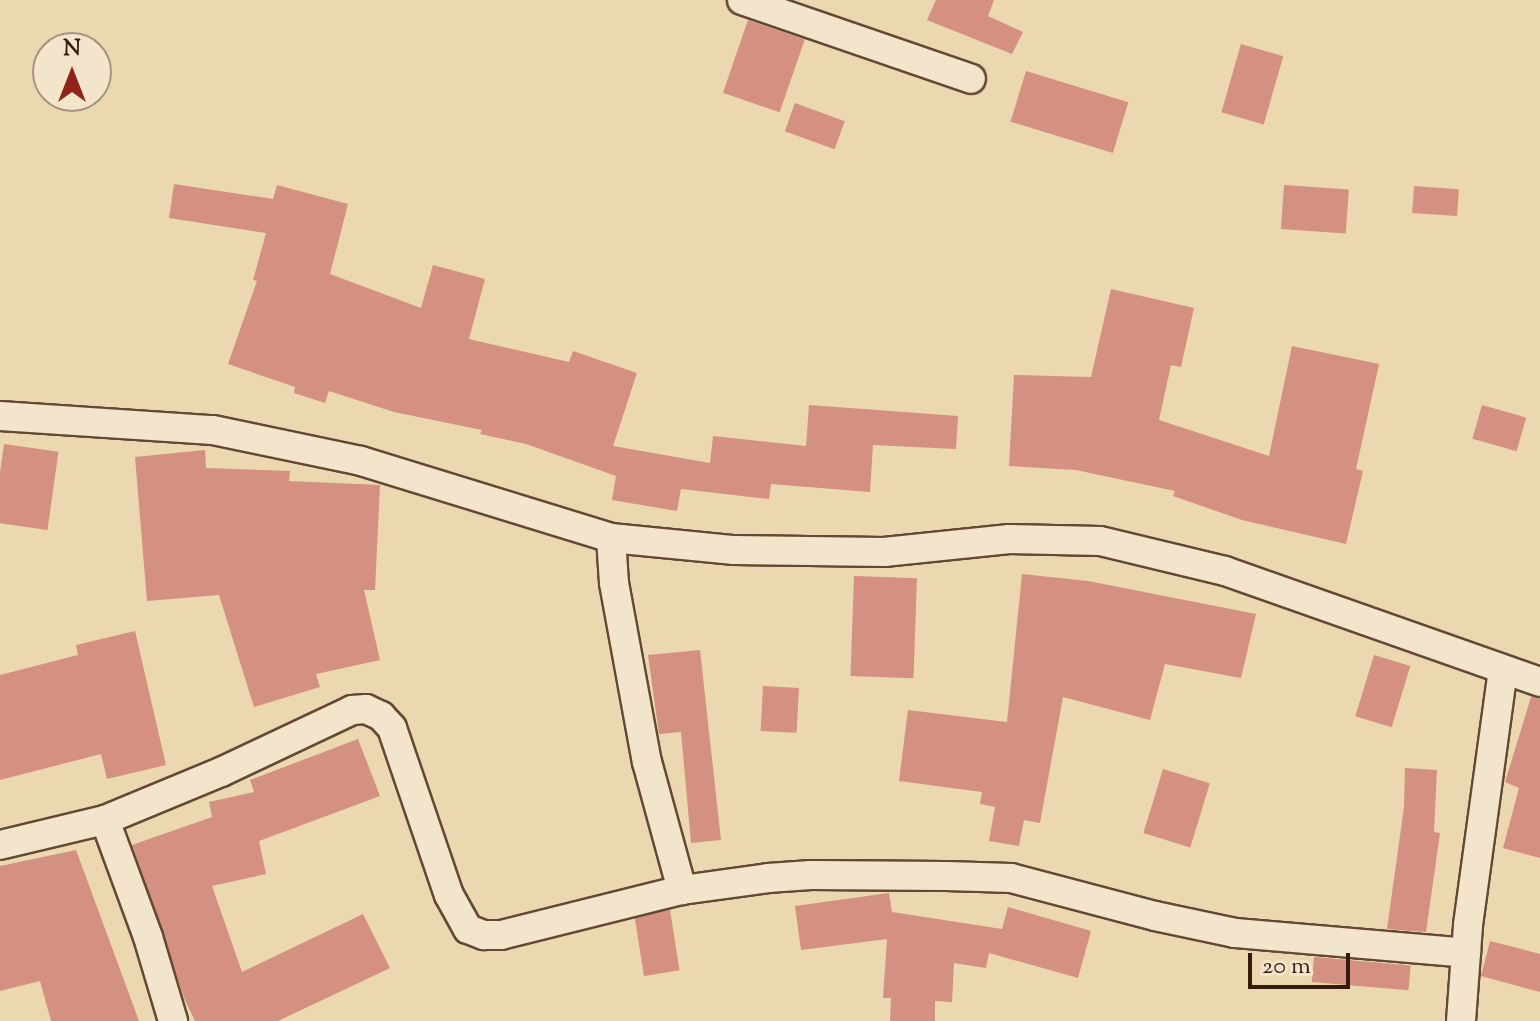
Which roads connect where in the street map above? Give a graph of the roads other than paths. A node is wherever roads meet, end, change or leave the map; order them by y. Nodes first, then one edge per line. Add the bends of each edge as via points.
1 (742, 0) edge
2 (971, 79) dead end
3 (0, 416) edge
4 (611, 538) junction
5 (1503, 669) junction
6 (1540, 682) edge
7 (105, 820) junction
8 (0, 845) edge
9 (682, 890) junction
10 (1466, 953) junction
11 (173, 1021) edge
12 (1461, 1021) edge

1 - 2 street
3 - 4 street via 213,430 361,461
4 - 5 street via 734,550 884,552 1009,539 1100,541 1225,571
4 - 9 street via 641,733
5 - 6 street
5 - 10 street
7 - 8 street
7 - 9 street via 352,710 366,709 392,728 449,895 468,929 501,935
7 - 11 street
9 - 10 street via 811,875 1011,878 1235,933
10 - 12 street

